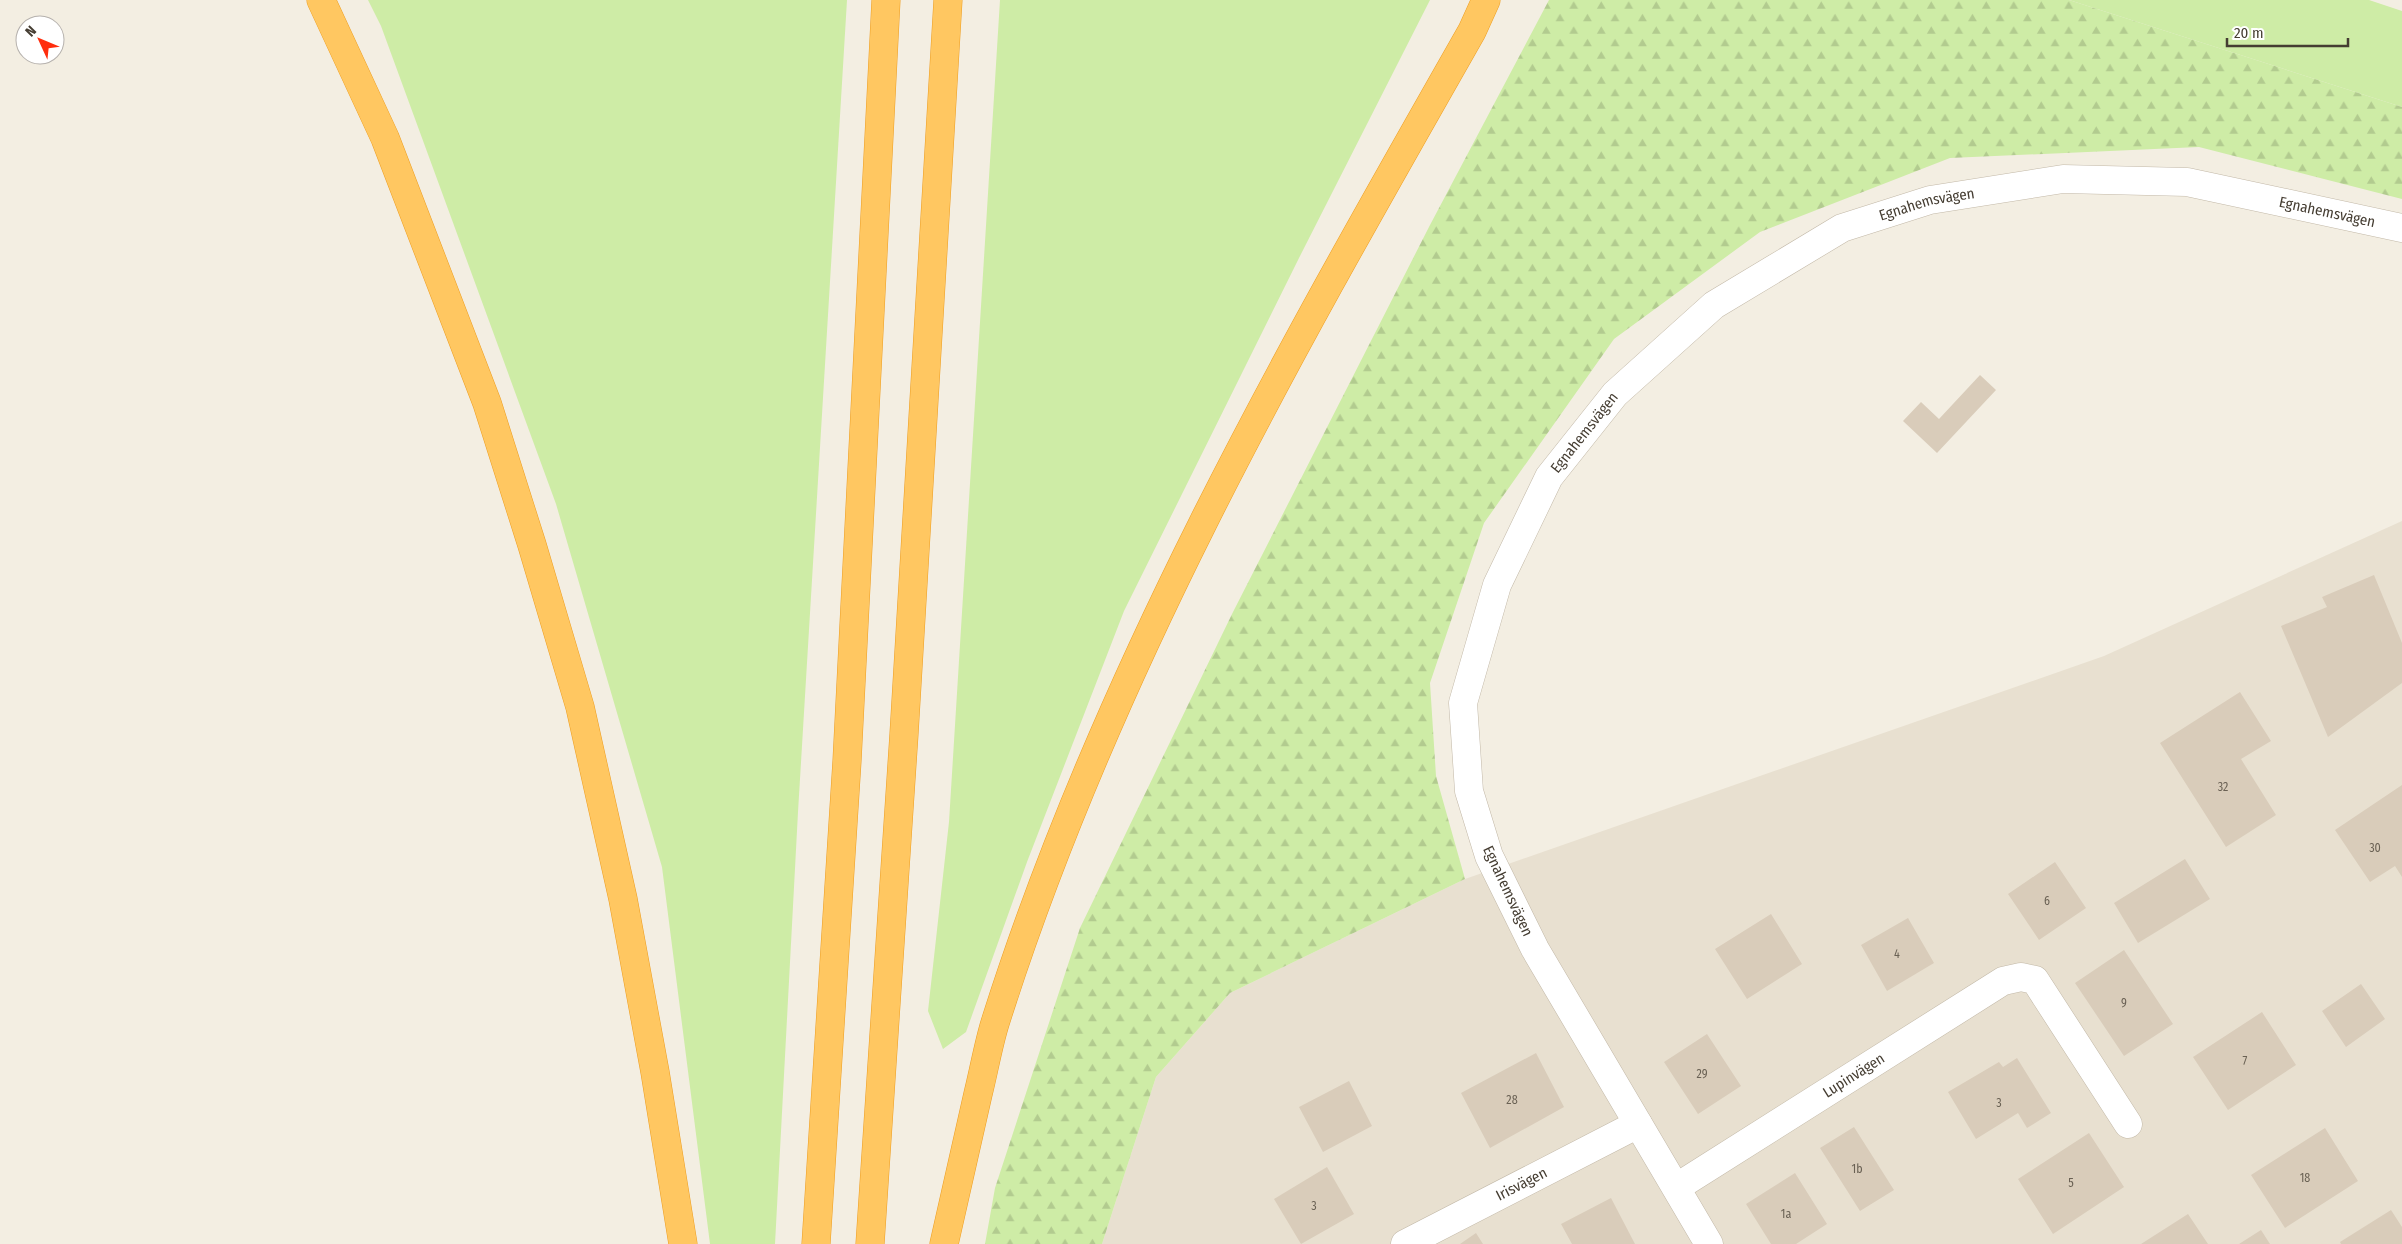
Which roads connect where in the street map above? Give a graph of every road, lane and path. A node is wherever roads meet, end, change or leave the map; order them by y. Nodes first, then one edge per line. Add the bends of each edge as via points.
1 (321, 0) edge
2 (886, 0) edge
3 (948, 0) edge
4 (1486, 0) edge
5 (2402, 228) edge
6 (1638, 1124) junction
7 (2128, 1124) dead end
8 (1678, 1188) junction
9 (683, 1244) edge
10 (816, 1244) edge
11 (870, 1244) edge
12 (944, 1244) edge
13 (1405, 1244) edge
14 (1710, 1244) edge

1 - 9 highway via 385,138 487,403 580,707 624,899
2 - 10 highway via 847,761
3 - 11 highway via 906,714
4 - 12 highway via 1472,31 1302,331 1164,602 1084,776 994,1026
5 - 6 street, Egnahemsvägen via 2186,182 2063,179 1930,200 1842,228 1714,305 1616,394 1550,477 1497,586 1463,703 1469,791 1489,856 1535,949
6 - 8 street, Egnahemsvägen
6 - 13 street, Irisvägen
7 - 8 street, Lupinvägen via 2035,980 2020,977 2003,981
8 - 14 street, Egnahemsvägen

